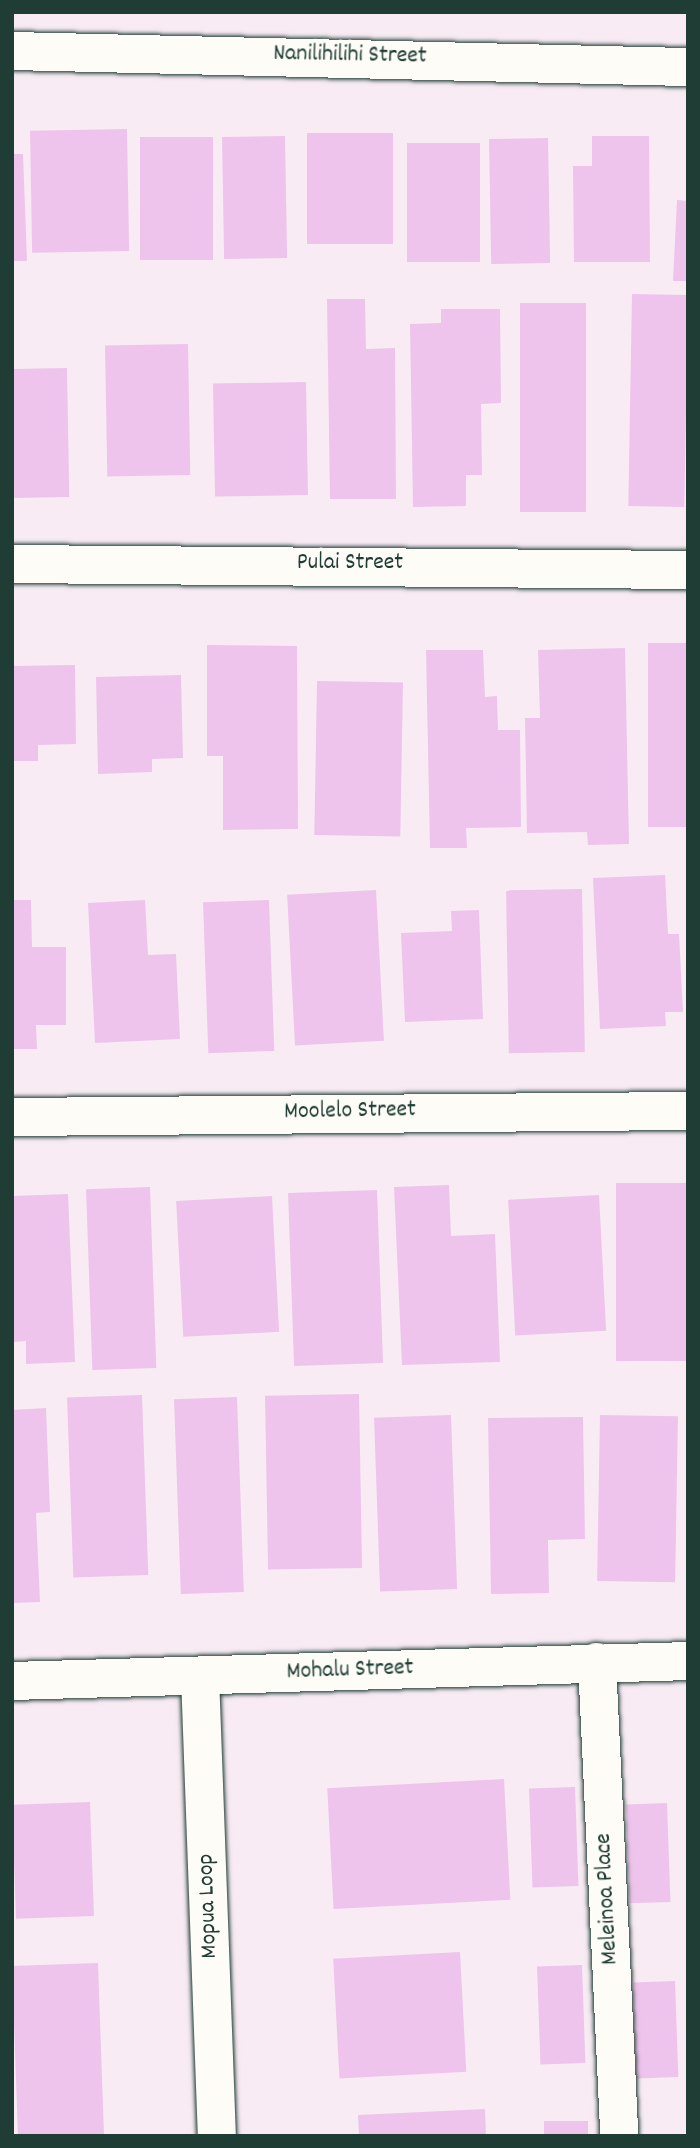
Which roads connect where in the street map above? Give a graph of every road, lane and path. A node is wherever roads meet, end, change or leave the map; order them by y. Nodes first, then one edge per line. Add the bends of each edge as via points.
1 (12, 51) edge
2 (688, 67) edge
3 (12, 564) edge
4 (688, 570) edge
5 (688, 1111) edge
6 (12, 1117) edge
7 (688, 1661) edge
8 (597, 1662) junction
9 (200, 1676) junction
10 (12, 1681) edge
11 (217, 2136) edge
12 (619, 2136) edge

1 - 2 street, Nanilihilihi Street
3 - 4 street, Pulai Street
5 - 6 street, Moolelo Street
7 - 8 street, Mohalu Street
8 - 9 street, Mohalu Street
8 - 12 street, Meleinoa Place
9 - 10 street, Mohalu Street
9 - 11 street, Mopua Loop

